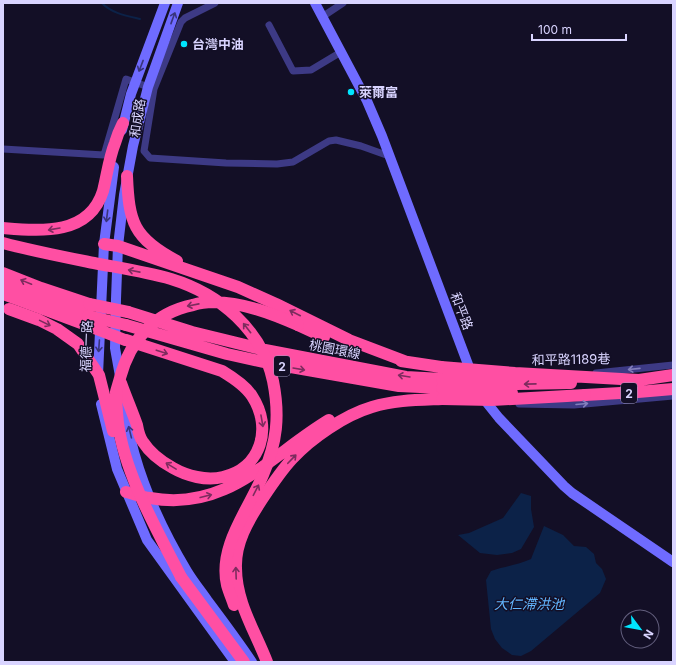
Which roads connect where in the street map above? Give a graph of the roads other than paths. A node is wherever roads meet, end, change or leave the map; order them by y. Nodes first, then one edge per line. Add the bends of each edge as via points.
1 (165, 3) edge
2 (178, 3) edge
3 (215, 3) edge
4 (315, 3) edge
5 (343, 3) edge
6 (322, 16) junction
7 (269, 25) dead end
8 (341, 52) junction
9 (135, 82) junction
10 (151, 88) junction
11 (123, 123) junction
12 (3, 149) edge
13 (389, 156) junction
14 (127, 176) junction
15 (3, 228) edge
16 (3, 243) edge
17 (104, 244) junction
18 (118, 246) junction
19 (3, 273) edge
20 (208, 276) junction
21 (3, 284) edge
22 (3, 294) edge
23 (6, 307) edge
24 (88, 310) junction
25 (407, 362) junction
26 (673, 365) edge
27 (470, 371) junction
28 (673, 375) edge
29 (121, 382) junction
30 (442, 383) junction
31 (673, 389) edge
32 (673, 396) edge
33 (487, 403) junction
34 (126, 492) junction
35 (150, 498) junction
36 (157, 514) junction
37 (136, 517) junction
38 (673, 562) edge
39 (181, 577) junction
40 (235, 662) edge
41 (244, 662) edge
42 (252, 662) edge
43 (266, 662) edge

1 -> 9 main road, 福德一路
10 -> 2 main road
3 - 10 street via 181,22
4 - 6 main road, 和平路
5 - 6 street
6 - 8 main road, 和平路
7 - 8 street via 293,71 312,70
8 - 13 main road, 和平路 via 367,101
9 - 10 street, 和成路
9 - 11 main road, 福德一路
9 - 12 street, 和成路 via 126,79 104,155
10 - 13 street, 和成路 via 144,151 150,158 276,164 293,162 329,141 336,140
10 - 14 main road
11 -> 15 highway via 114,143 102,192 96,205 84,218 52,230
11 -> 17 main road, 福德一路 via 111,184
13 - 27 main road, 和平路
14 - 18 main road
14 - 20 highway via 128,204 132,221 139,233 173,259
43 -> 16 highway, bridge via 234,605 227,584 226,568 233,535 263,476 276,433 275,393 266,356 248,328 234,314 206,294 191,287 158,276
17 - 18 highway
17 -> 34 main road, 福德一路 via 97,372 105,424
18 - 20 highway
18 - 29 main road via 115,348
24 -> 19 highway, 桃園環線 / 2
25 -> 20 highway via 350,340 276,304
21 - 24 highway, 桃園環線 / 2
22 -> 29 highway, bridge via 125,340 222,371 234,378 252,395 258,407 263,433 260,445 245,467 233,474 210,478 182,473 155,456 142,442
23 -> 39 highway, bridge via 39,320 73,340 99,375 122,463 145,520 159,547
30 -> 24 highway, 桃園環線 / 2, bridge via 265,350 192,332 128,312
24 -> 30 highway, 桃園環線 / 2, bridge via 126,325 268,363 399,386
25 - 30 highway
25 -> 39 highway, bridge via 366,354 276,316 234,304 212,302 186,306 157,319 132,348 124,364 116,392 118,423 126,459 144,503
26 -> 27 street, 和平路1189巷 via 597,373
27 - 33 main road, 和平路
28 -> 30 highway, 2, bridge via 639,380 523,373
35 -> 29 main road via 137,462
30 - 31 highway, 2, bridge via 492,400
35 -> 30 highway via 180,500 221,492 240,482 335,416 365,404 403,396
43 -> 30 highway via 244,608 236,579 237,551 256,508 292,458 328,429 372,407
33 -> 32 street via 574,405
33 - 38 main road, 和平路 via 568,489
34 - 35 highway
34 - 37 main road, 福德一路
35 - 36 main road
36 - 37 main road via 148,506
36 - 42 main road via 187,572
37 - 40 main road, 福德一路 via 147,540
39 - 41 highway

